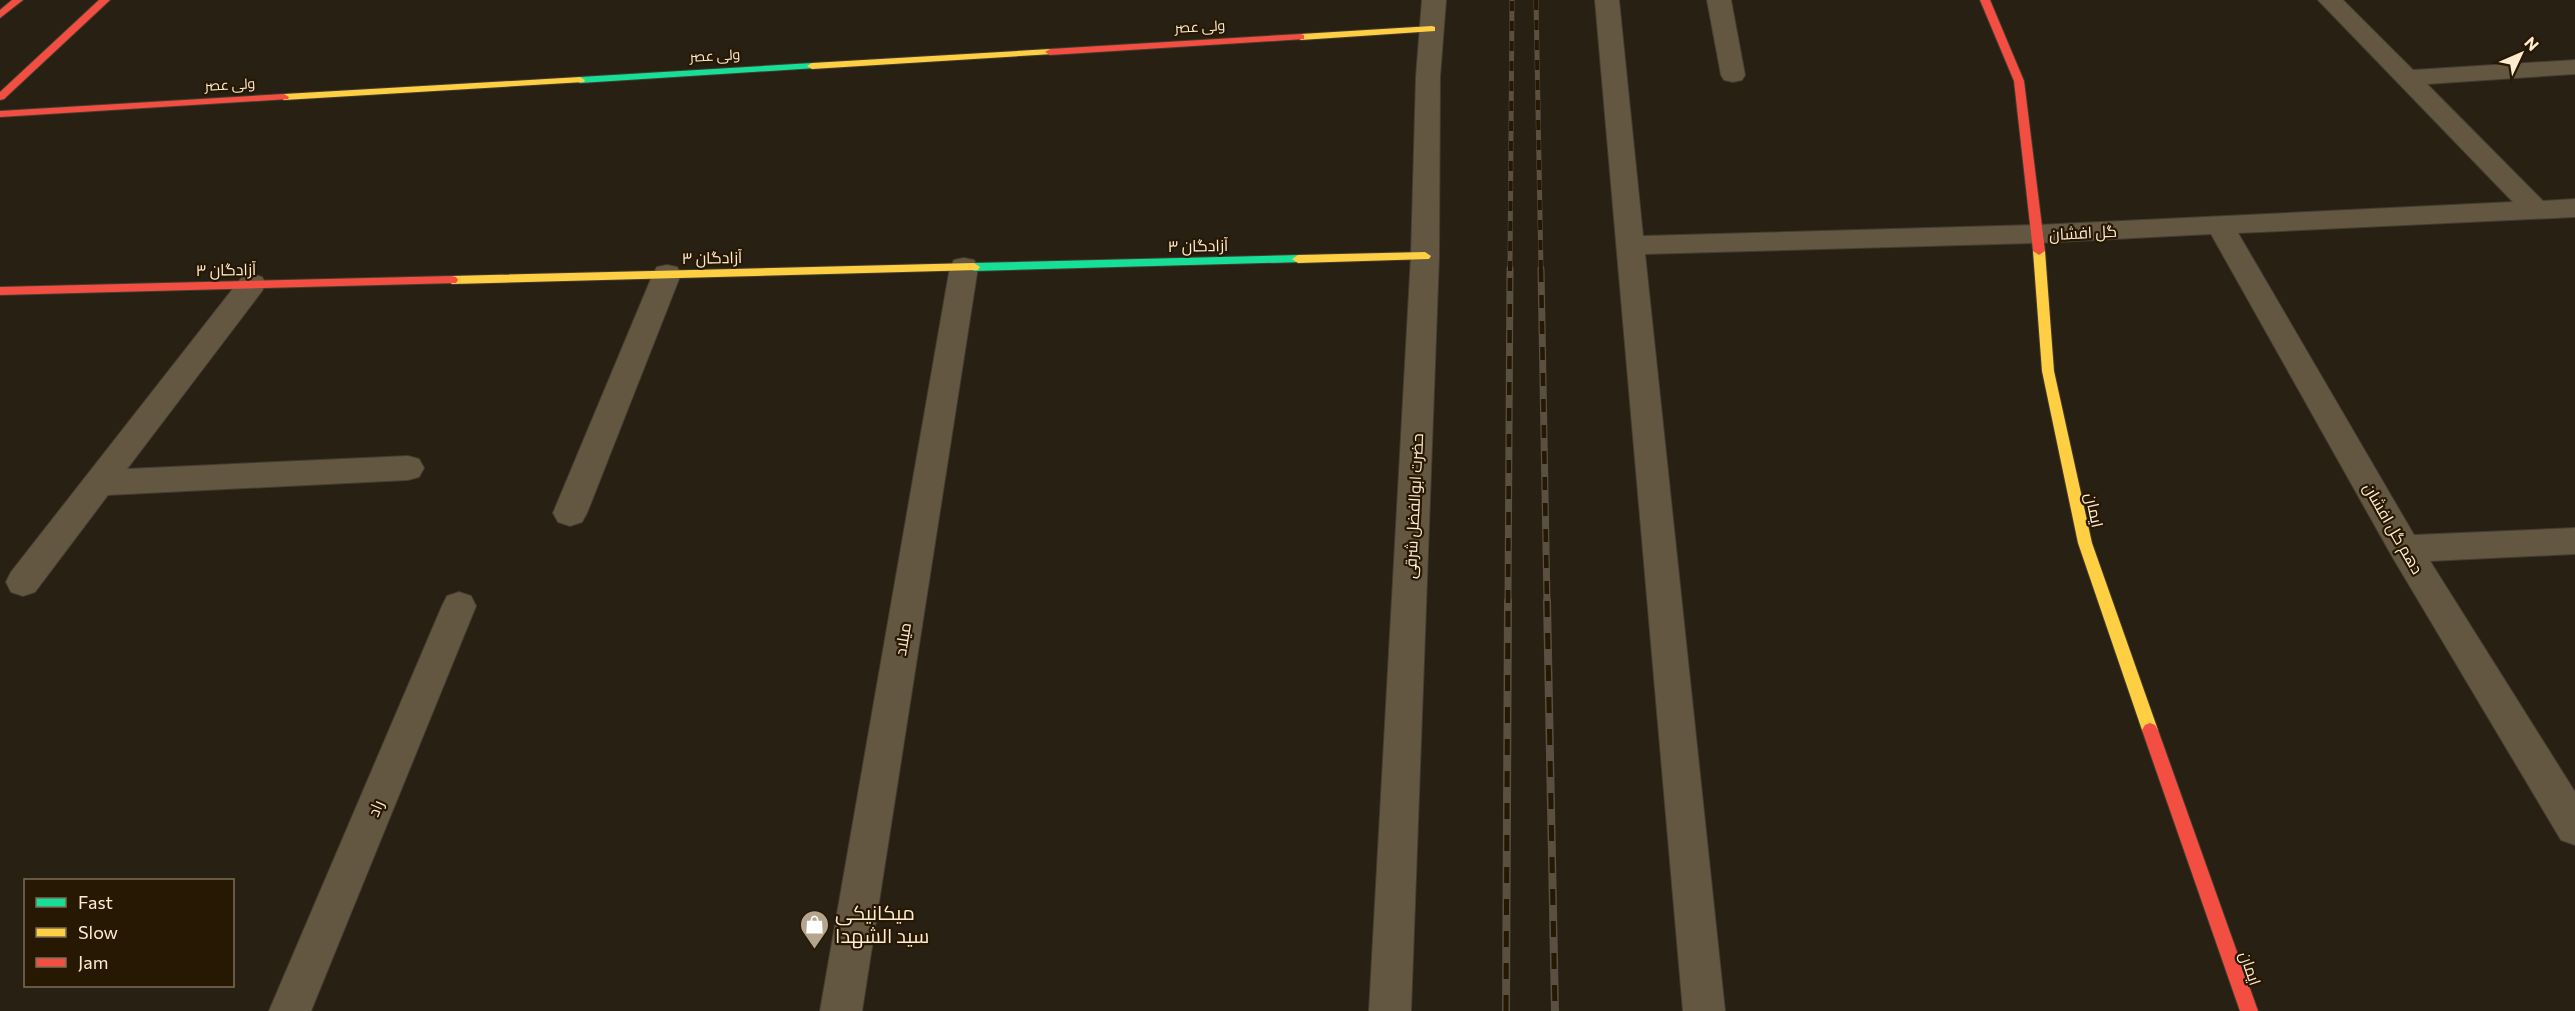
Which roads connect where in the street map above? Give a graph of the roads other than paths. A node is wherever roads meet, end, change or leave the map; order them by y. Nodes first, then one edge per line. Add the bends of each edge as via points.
1 (18, 0) edge
2 (105, 0) edge
3 (1607, 0) edge
4 (1719, 0) edge
5 (1985, 0) edge
6 (2330, 0) edge
7 (1433, 14) edge
8 (0, 15) edge
9 (2575, 67) edge
10 (1733, 75) dead end
11 (2407, 78) junction
12 (0, 97) edge
13 (0, 114) edge
14 (2575, 208) edge
15 (2536, 210) junction
16 (2220, 225) junction
17 (2038, 234) junction
18 (1630, 245) junction
19 (1425, 256) junction
20 (964, 267) junction
21 (666, 274) junction
22 (252, 285) junction
23 (0, 291) edge
24 (408, 468) dead end
25 (99, 483) junction
26 (570, 513) dead end
27 (2575, 541) edge
28 (2405, 549) junction
29 (22, 582) dead end
30 (459, 606) dead end
31 (2575, 827) edge
32 (290, 1011) edge
33 (841, 1011) edge
34 (1390, 1011) edge
35 (1704, 1011) edge
36 (2249, 1011) edge

1 - 8 street
2 - 12 street
3 - 18 street
4 - 10 street
5 - 17 street, ایمان via 2019,81
6 - 11 street
7 - 13 street, ولی عصر
7 - 19 street, حضرت ابوالفضل شرقی
9 - 11 street
11 - 15 street
14 - 15 street, گل افشان
15 - 16 street, گل افشان
16 - 17 street, گل افشان
16 - 28 street, دهم گل افشان
17 - 18 street, گل افشان
17 - 36 street, ایمان via 2048,371 2085,543
18 - 35 street
19 - 20 street, ۳ آزادگان
19 - 34 street, حضرت ابوالفضل شرقی
20 - 21 street, ۳ آزادگان
20 - 33 street, میلاد
21 - 22 street, ۳ آزادگان
21 - 26 street
22 - 23 street, ۳ آزادگان
22 - 25 street
24 - 25 street
25 - 29 street
27 - 28 street
28 - 31 street, دهم گل افشان
30 - 32 street, راد

